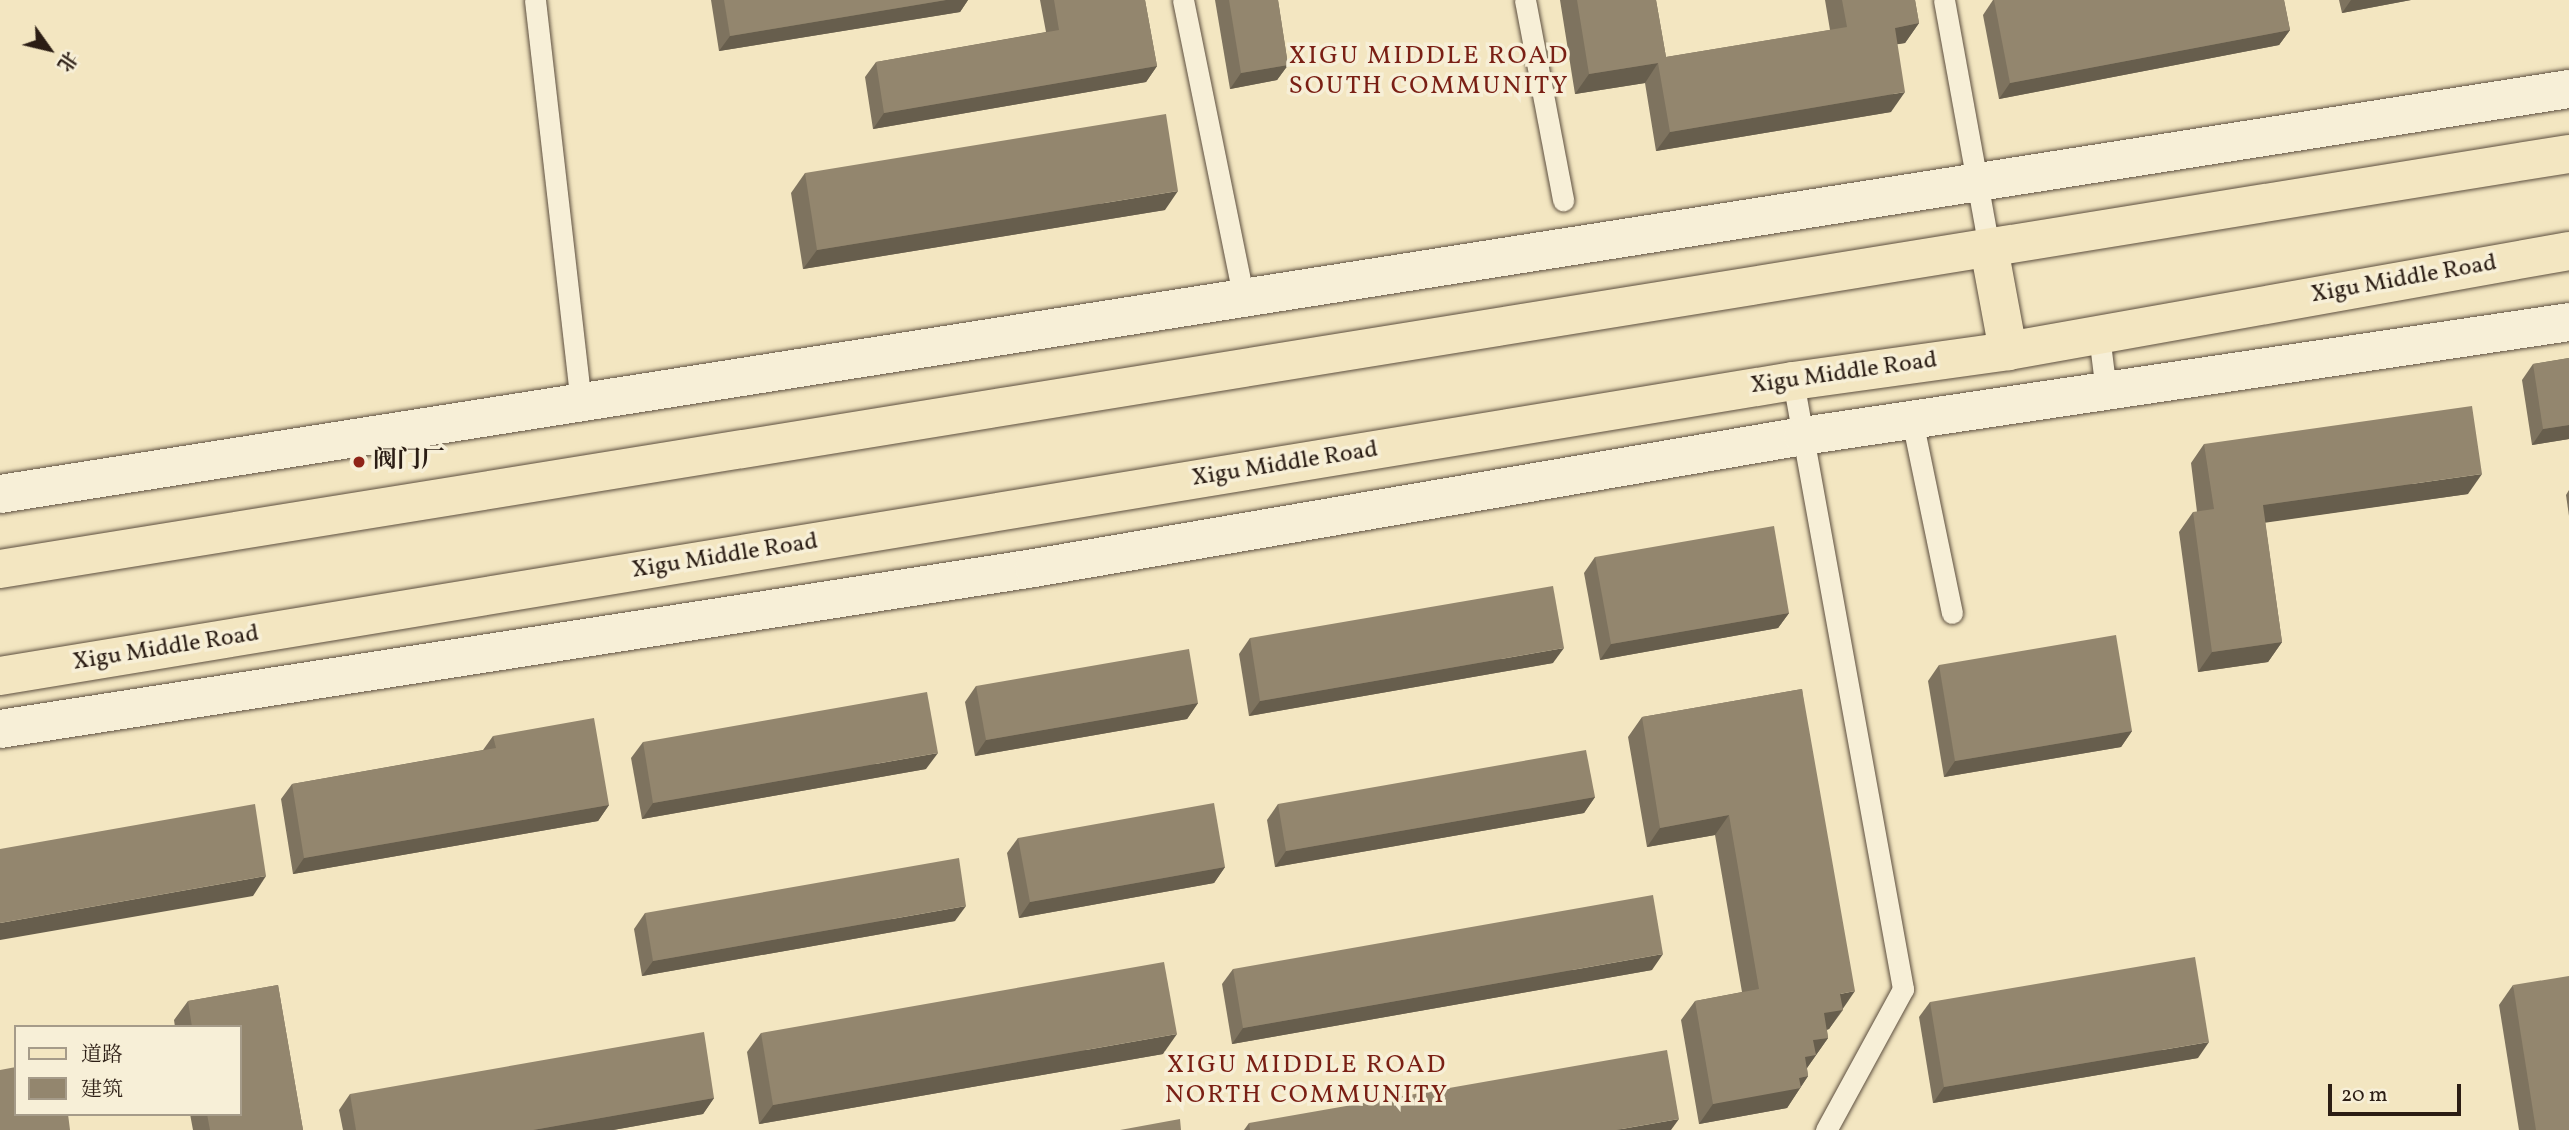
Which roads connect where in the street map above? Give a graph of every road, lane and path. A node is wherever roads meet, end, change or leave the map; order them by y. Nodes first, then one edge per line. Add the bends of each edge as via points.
1 (535, 0) edge
2 (1183, 0) edge
3 (1525, 0) edge
4 (1944, 0) edge
5 (2569, 89) edge
6 (2569, 154) edge
7 (1977, 185) junction
8 (1563, 200) dead end
9 (1989, 248) junction
10 (2569, 251) edge
11 (1244, 299) junction
12 (2569, 322) edge
13 (2099, 335) junction
14 (2008, 351) junction
15 (1793, 381) junction
16 (2106, 391) junction
17 (581, 403) junction
18 (1912, 420) junction
19 (1803, 436) junction
20 (0, 494) edge
21 (0, 569) edge
22 (1952, 613) dead end
23 (0, 676) edge
24 (0, 729) edge
25 (1826, 1130) edge

1 - 17 lane
2 - 11 lane
3 - 8 lane
4 - 7 lane
5 - 7 street
6 - 9 main road
7 - 9 lane
7 - 11 street
9 - 14 main road
9 - 21 main road
10 - 13 main road, Xigu Middle Road
11 - 17 street
12 - 16 street
13 - 14 main road, Xigu Middle Road
13 - 16 lane
14 - 15 main road, Xigu Middle Road
15 - 19 lane
15 - 23 main road, Xigu Middle Road
16 - 18 street
17 - 20 street
18 - 19 street
18 - 22 lane
19 - 24 street via 1034,568
19 - 25 lane via 1903,989

